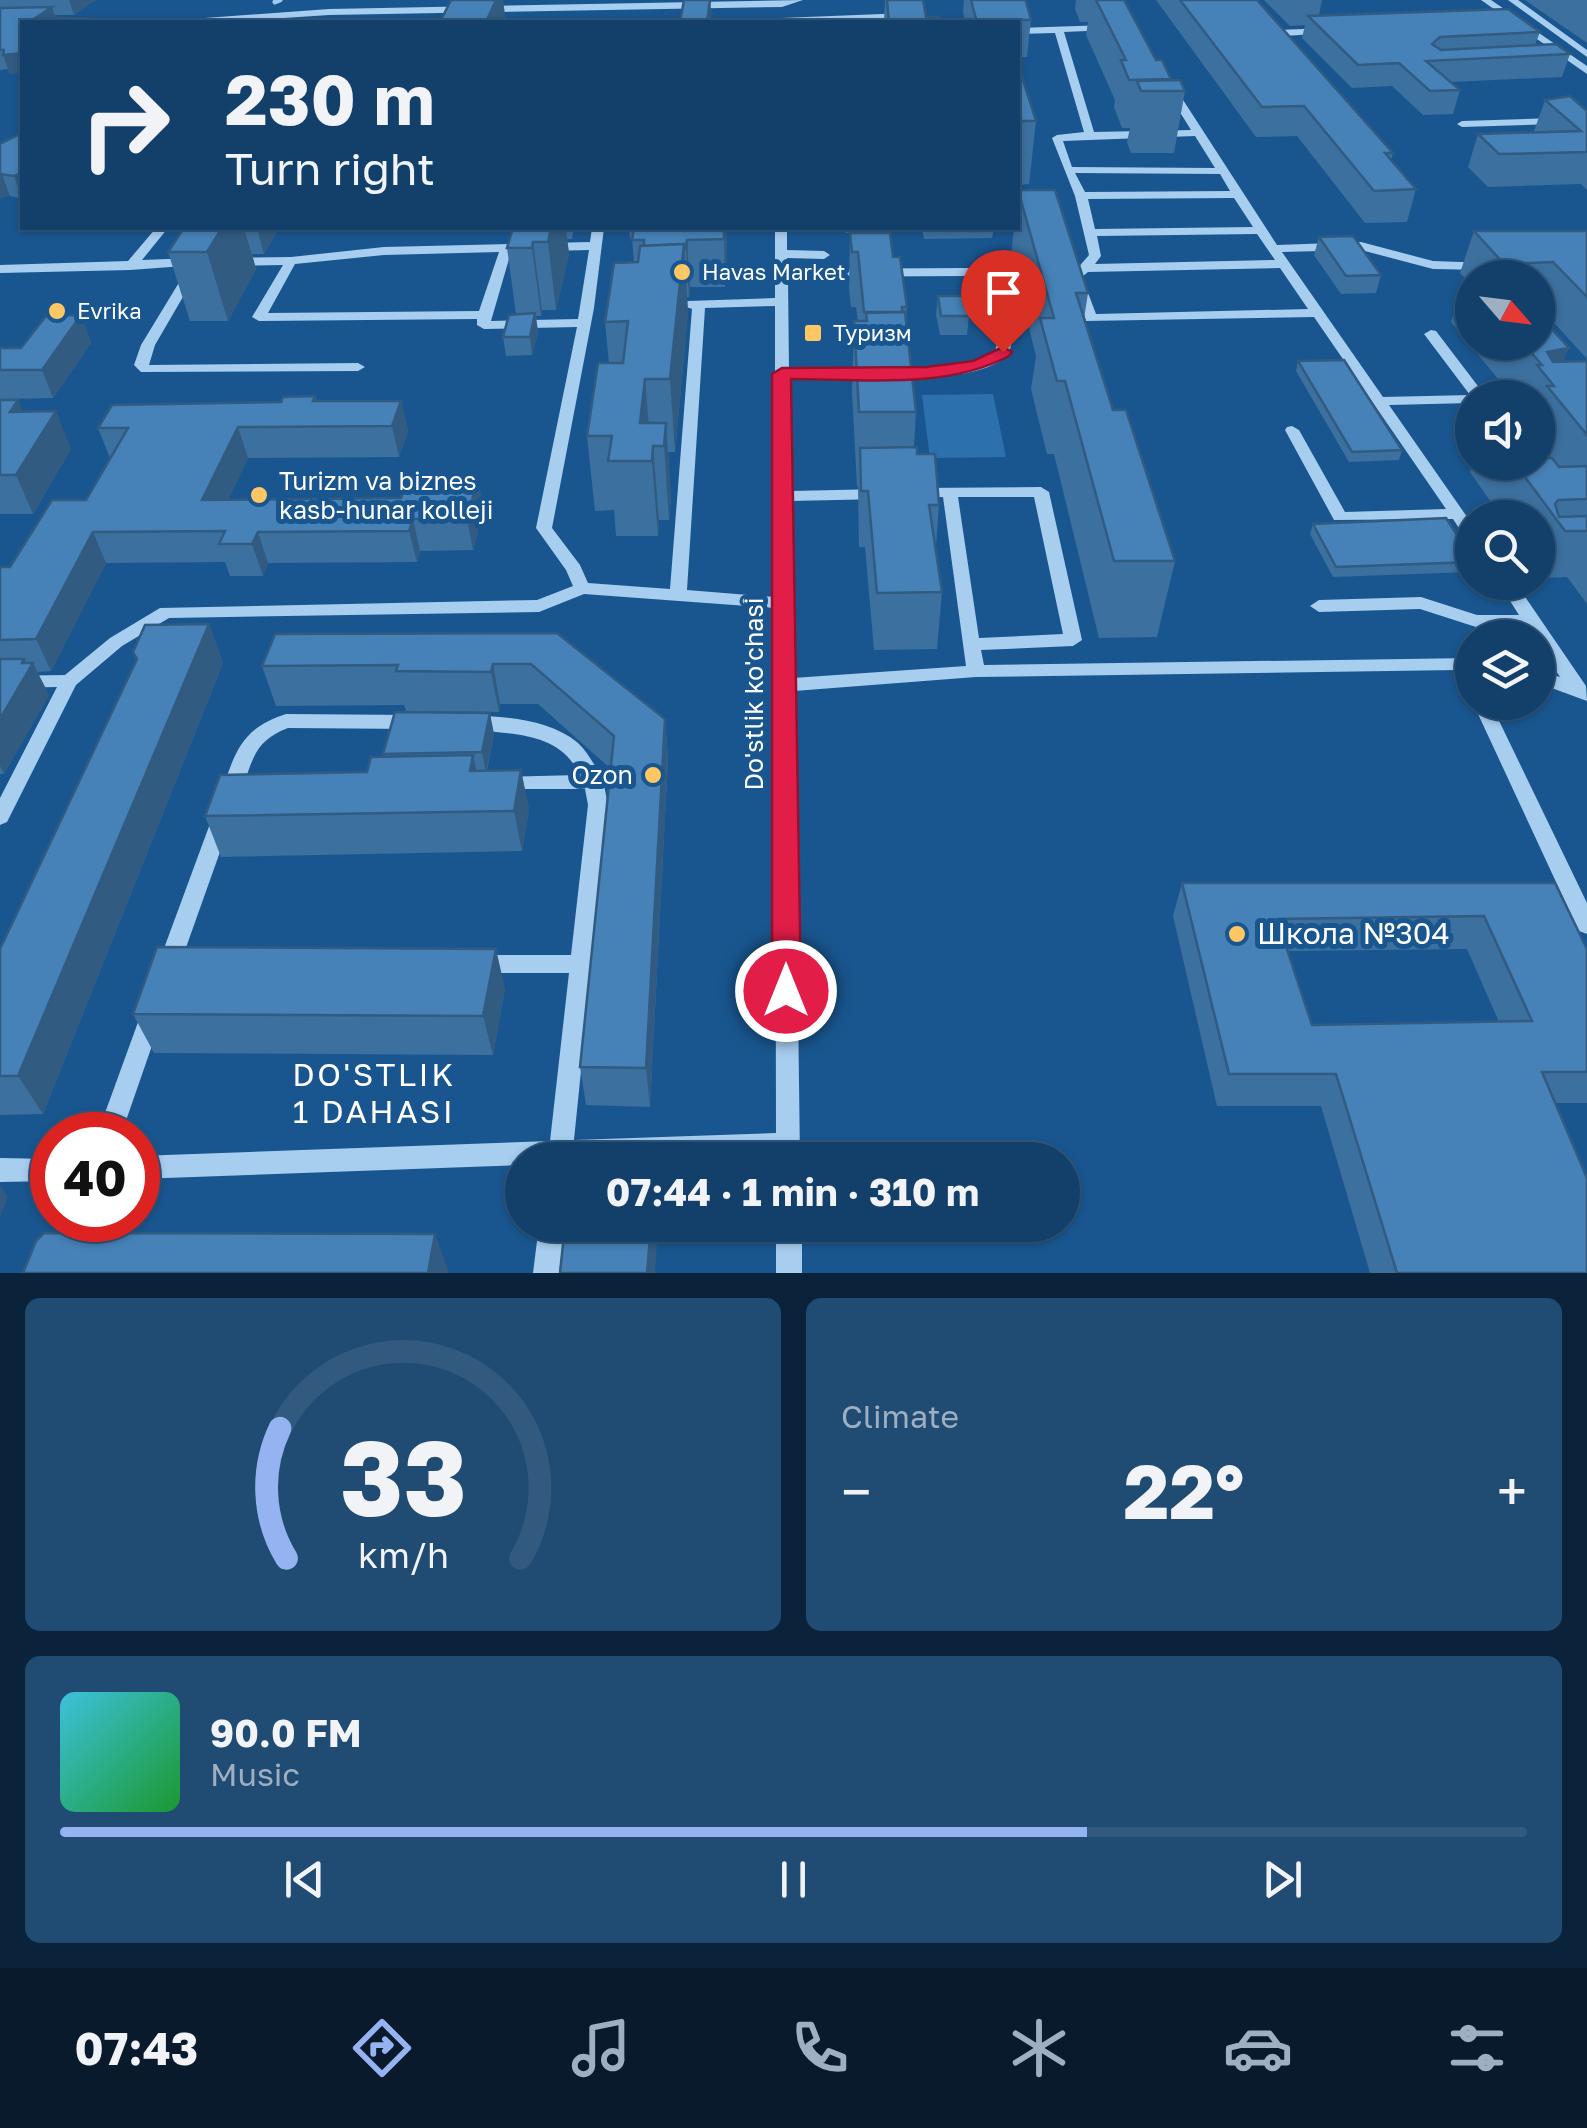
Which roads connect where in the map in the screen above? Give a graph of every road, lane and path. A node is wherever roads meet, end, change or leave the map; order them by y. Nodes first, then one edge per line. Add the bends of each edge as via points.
1 (336, 0) edge
2 (799, 0) edge
3 (890, 0) edge
4 (1485, 0) edge
5 (1512, 0) edge
6 (878, 1) edge
7 (783, 2) edge
8 (907, 6) edge
9 (540, 8) junction
10 (328, 12) junction
11 (879, 17) junction
12 (891, 17) junction
13 (232, 20) edge
14 (535, 20) edge
15 (818, 20) edge
16 (1517, 22) junction
17 (1501, 23) edge
18 (1112, 28) edge
19 (1060, 30) junction
20 (1334, 30) edge
21 (1020, 31) edge
22 (1291, 51) edge
23 (1587, 54) edge
24 (1572, 59) junction
25 (1552, 60) edge
26 (1587, 71) edge
27 (1160, 72) edge
28 (1587, 120) edge
29 (1462, 124) dead end
30 (1198, 133) junction
31 (1090, 135) junction
32 (1068, 170) junction
33 (1223, 171) junction
34 (1238, 194) junction
35 (1080, 196) junction
36 (160, 230) edge
37 (598, 230) edge
38 (780, 230) edge
39 (1261, 230) junction
40 (1089, 234) junction
41 (594, 246) junction
42 (506, 248) junction
43 (1273, 249) junction
44 (781, 254) junction
45 (824, 255) dead end
46 (291, 260) junction
47 (198, 262) junction
48 (1283, 264) junction
49 (1455, 265) edge
50 (130, 266) junction
51 (1083, 268) junction
52 (0, 269) edge
53 (781, 273) junction
54 (781, 302) junction
55 (698, 305) junction
56 (664, 306) edge
57 (590, 313) junction
58 (1318, 313) junction
59 (484, 314) junction
60 (1431, 334) dead end
61 (358, 366) dead end
62 (782, 374) junction
63 (1466, 380) edge
64 (1455, 399) edge
65 (1379, 401) junction
66 (1292, 430) dead end
67 (950, 493) junction
68 (783, 496) junction
69 (1455, 510) edge
70 (1455, 514) edge
71 (582, 588) junction
72 (678, 595) junction
73 (1518, 600) edge
74 (784, 603) junction
75 (1319, 606) dead end
76 (1470, 620) edge
77 (1532, 620) edge
78 (971, 644) junction
79 (1555, 652) edge
80 (1455, 664) edge
81 (976, 672) junction
82 (70, 681) junction
83 (0, 682) edge
84 (1555, 683) edge
85 (784, 685) junction
86 (1584, 692) edge
87 (1490, 720) edge
88 (596, 782) junction
89 (482, 784) edge
90 (0, 818) edge
91 (1587, 925) edge
92 (463, 964) edge
93 (581, 964) junction
94 (118, 1112) edge
95 (562, 1142) edge
96 (788, 1142) edge
97 (505, 1157) edge
98 (160, 1167) edge
99 (0, 1170) edge
100 (30, 1170) edge
101 (65, 1242) edge
102 (550, 1242) edge
103 (788, 1242) edge
104 (52, 1273) edge
105 (546, 1273) edge
106 (789, 1273) edge

1 - 10 street
2 - 7 street
3 - 12 street
4 - 16 street
5 - 23 street
6 - 11 street
7 - 9 street
8 - 12 street
9 - 10 street
9 - 14 street
10 - 13 street
11 - 12 street
11 - 15 street
16 - 17 street
16 - 24 street
18 - 19 street
19 - 21 street
19 - 31 street
20 - 22 street via 1278,33
24 - 25 street
24 - 26 street
27 - 30 street
28 - 29 street
30 - 31 street
30 - 33 street
31 - 32 street via 1057,138
32 - 33 street
32 - 35 street
33 - 34 street
34 - 35 street
34 - 39 street
35 - 40 street
36 - 50 street
37 - 41 street
38 - 44 street, Do'stlik ko'chasi
39 - 40 street
39 - 43 street
40 - 51 street via 1094,258
41 - 42 street
41 - 57 street
42 - 46 street
42 - 59 street
43 - 48 street
43 - 49 street via 1361,246
44 - 45 street
44 - 53 street, Do'stlik ko'chasi
46 - 47 street
46 - 59 street via 259,317
47 - 50 street
47 - 61 street via 148,345 141,365 146,369
48 - 51 street
48 - 58 street
50 - 52 street
51 - 58 street via 1076,277 1091,318
53 - 54 street, Do'stlik ko'chasi
53 - 62 street via 987,276 997,293 1005,342 996,360 943,370
54 - 55 street
54 - 62 street, Do'stlik ko'chasi
55 - 56 street
55 - 72 street
57 - 59 street via 484,325
57 - 71 street via 544,528
58 - 65 street
60 - 63 street
62 - 68 street, Do'stlik ko'chasi
64 - 65 street
65 - 69 street
66 - 70 street via 1340,517
67 - 68 street
67 - 78 street
67 - 78 street via 1042,492 1073,640
68 - 74 street, Do'stlik ko'chasi
71 - 72 street
71 - 82 street via 539,606 166,612
72 - 74 street
73 - 77 street
74 - 85 street, Do'stlik ko'chasi
75 - 76 street via 1421,604
78 - 81 street
79 - 86 street
80 - 81 street
81 - 85 street
82 - 83 street
82 - 90 street
84 - 86 street
85 - 96 street, Do'stlik ko'chasi
87 - 91 street
88 - 89 street
88 - 93 street
88 - 94 street via 570,747 539,730 504,723 286,721 266,728 247,744 243,789
92 - 93 street
93 - 95 street
97 - 98 street
99 - 100 street
101 - 104 street
102 - 105 street
103 - 106 street

